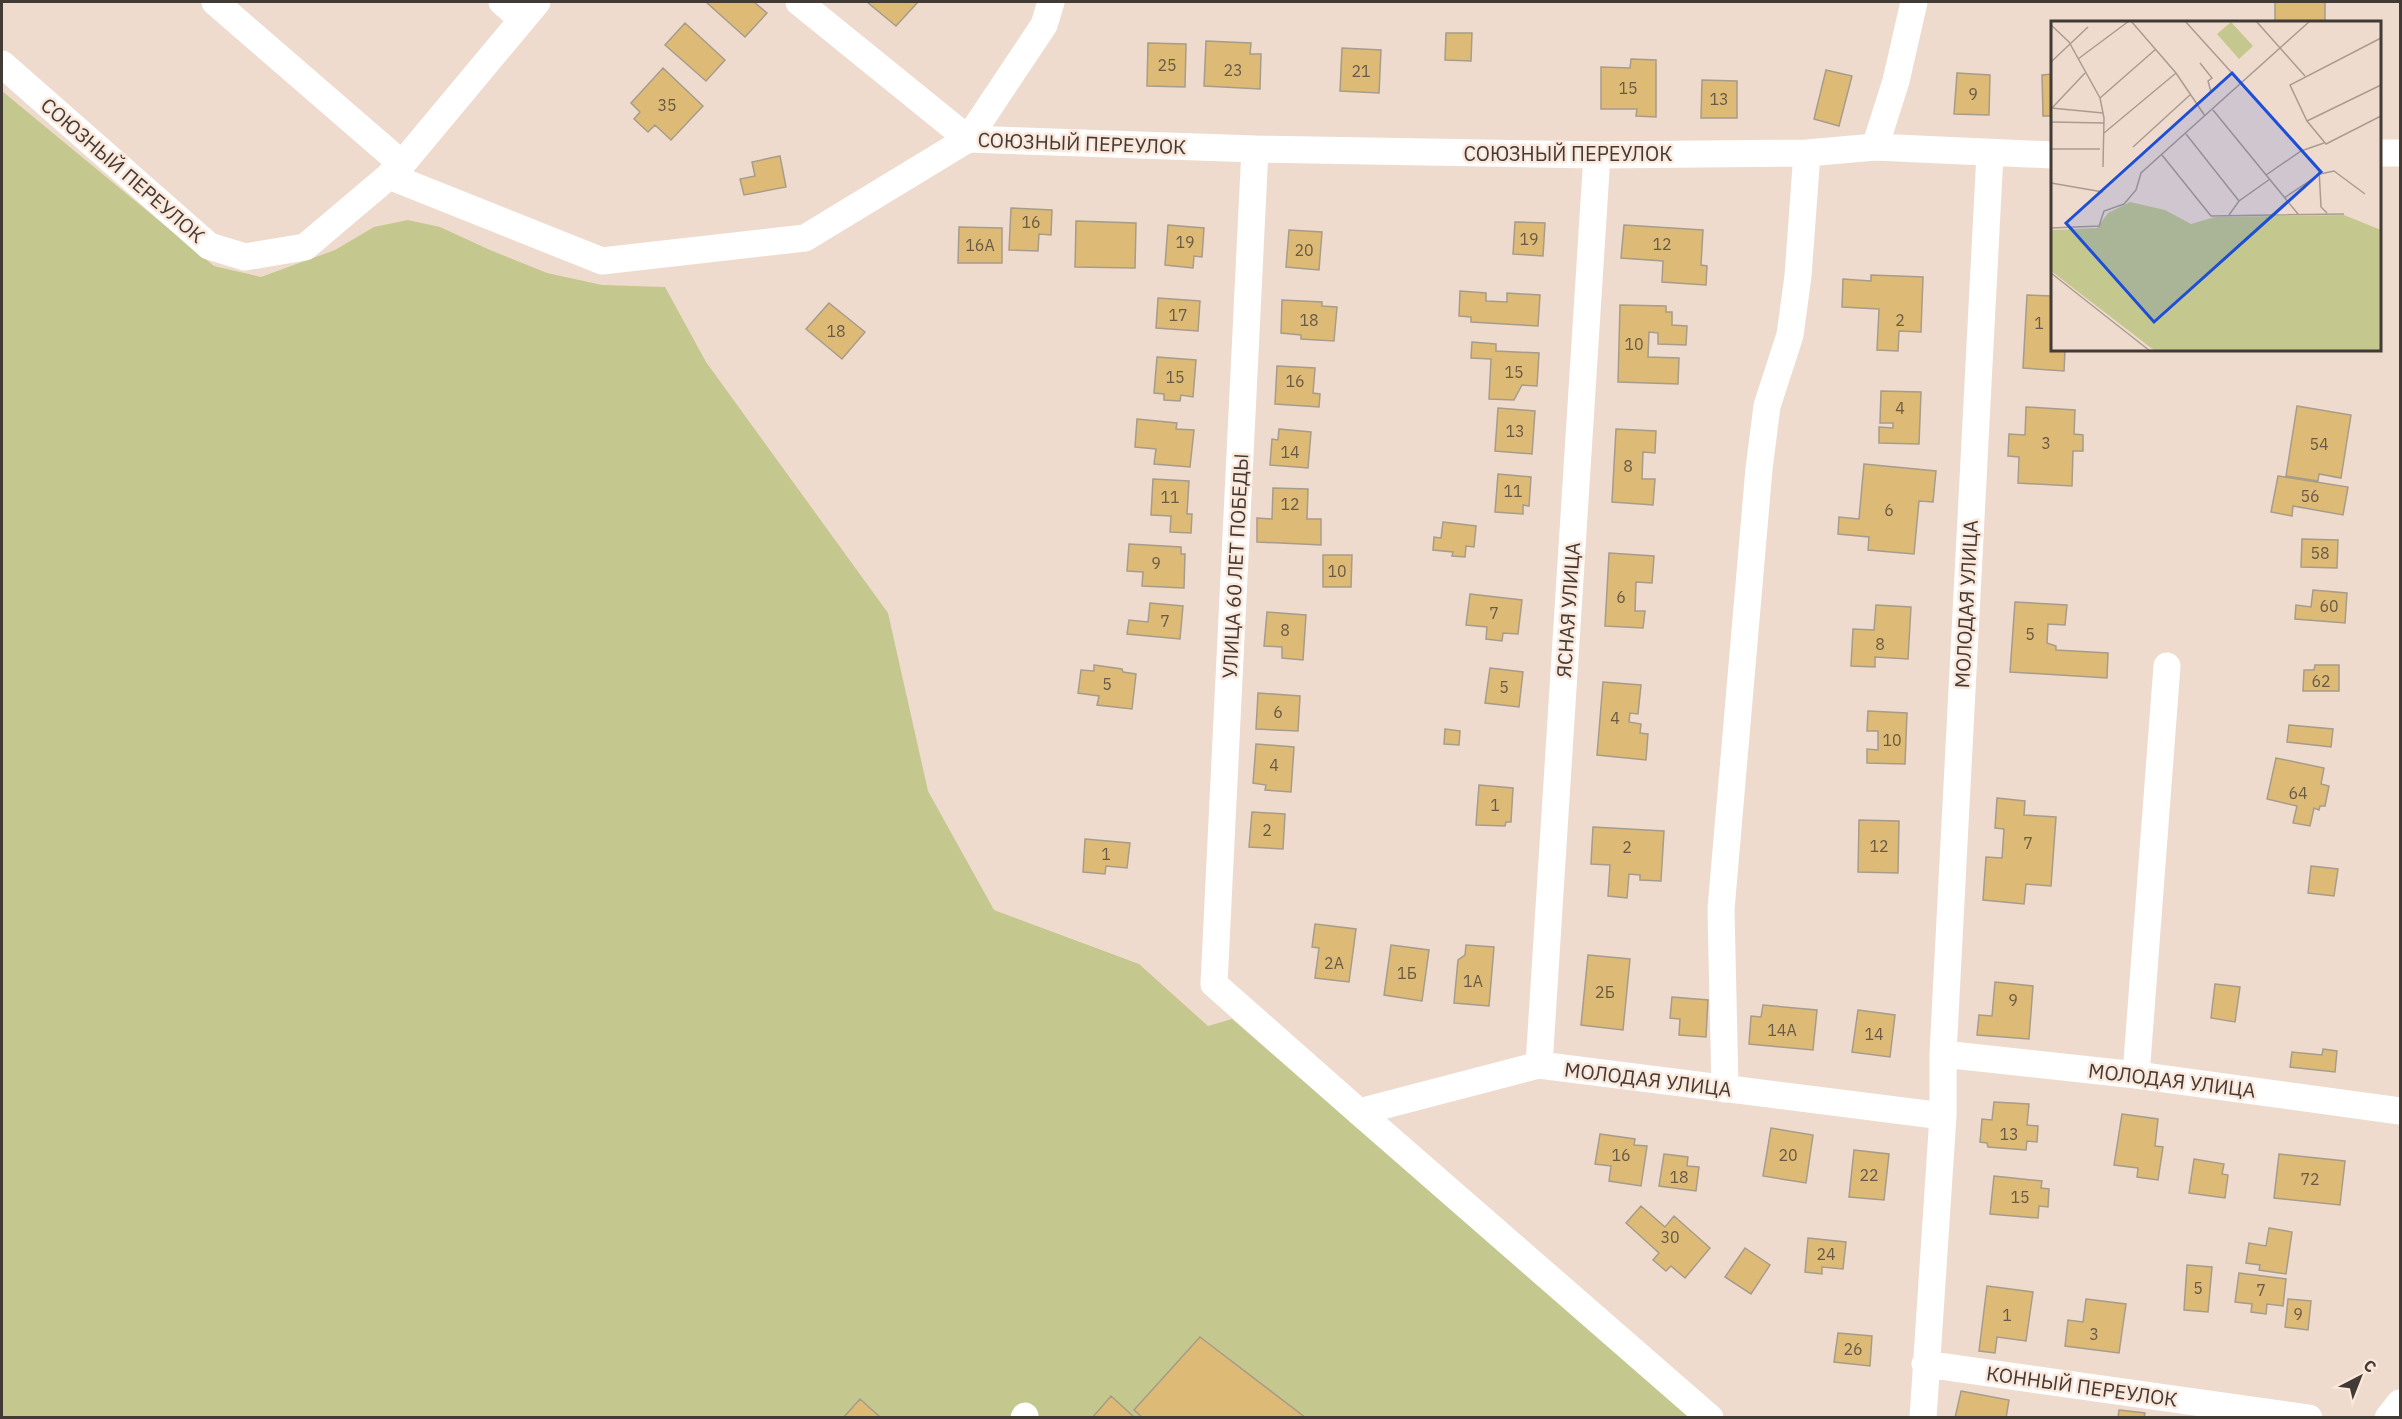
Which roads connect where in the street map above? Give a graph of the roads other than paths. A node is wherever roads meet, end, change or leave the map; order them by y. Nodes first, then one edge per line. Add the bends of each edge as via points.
1 (215, 2) edge
2 (799, 2) edge
3 (1051, 2) edge
4 (1914, 2) edge
5 (520, 7) edge
6 (2, 64) edge
7 (968, 139) junction
8 (1875, 147) junction
9 (1255, 148) junction
10 (1807, 153) junction
11 (2381, 153) edge
12 (2400, 153) edge
13 (1990, 154) junction
14 (1597, 155) junction
15 (2051, 155) edge
16 (396, 170) junction
17 (2167, 666) dead end
18 (1943, 1054) junction
19 (1539, 1065) junction
20 (2136, 1075) junction
21 (1725, 1089) junction
22 (2400, 1106) edge
23 (2400, 1112) edge
24 (1359, 1113) junction
25 (1943, 1116) junction
26 (1925, 1364) junction
27 (2400, 1402) edge
28 (1710, 1418) edge
29 (1923, 1418) edge
30 (2309, 1418) edge
31 (2388, 1418) edge

1 - 16 street
2 - 7 street
3 - 7 street via 1044,26
4 - 8 street via 1896,81
5 - 16 street
6 - 16 street, СОЮЗНЫЙ ПЕРЕУЛОК via 209,246 236,254 305,248
7 - 9 street, СОЮЗНЫЙ ПЕРЕУЛОК
7 - 16 street, СОЮЗНЫЙ ПЕРЕУЛОК via 805,238 602,261
8 - 10 street, СОЮЗНЫЙ ПЕРЕУЛОК
8 - 13 street, СОЮЗНЫЙ ПЕРЕУЛОК
9 - 14 street, СОЮЗНЫЙ ПЕРЕУЛОК
9 - 24 street, УЛИЦА 60 ЛЕТ ПОБЕДЫ via 1214,984
10 - 14 street, СОЮЗНЫЙ ПЕРЕУЛОК
10 - 21 street via 1792,323 1767,406 1758,481 1721,909
11 - 12 street
13 - 15 street, СОЮЗНЫЙ ПЕРЕУЛОК
13 - 18 street, МОЛОДАЯ УЛИЦА
14 - 19 street, ЯСНАЯ УЛИЦА
17 - 20 street
18 - 20 street, МОЛОДАЯ УЛИЦА
18 - 25 street, МОЛОДАЯ УЛИЦА
19 - 21 street, МОЛОДАЯ УЛИЦА
19 - 24 street, МОЛОДАЯ УЛИЦА
20 - 23 street, МОЛОДАЯ УЛИЦА
21 - 25 street, МОЛОДАЯ УЛИЦА
22 - 23 street
24 - 28 street
25 - 26 street, МОЛОДАЯ УЛИЦА
26 - 29 street, МОЛОДАЯ УЛИЦА
26 - 30 street, КОННЫЙ ПЕРЕУЛОК
27 - 31 street

